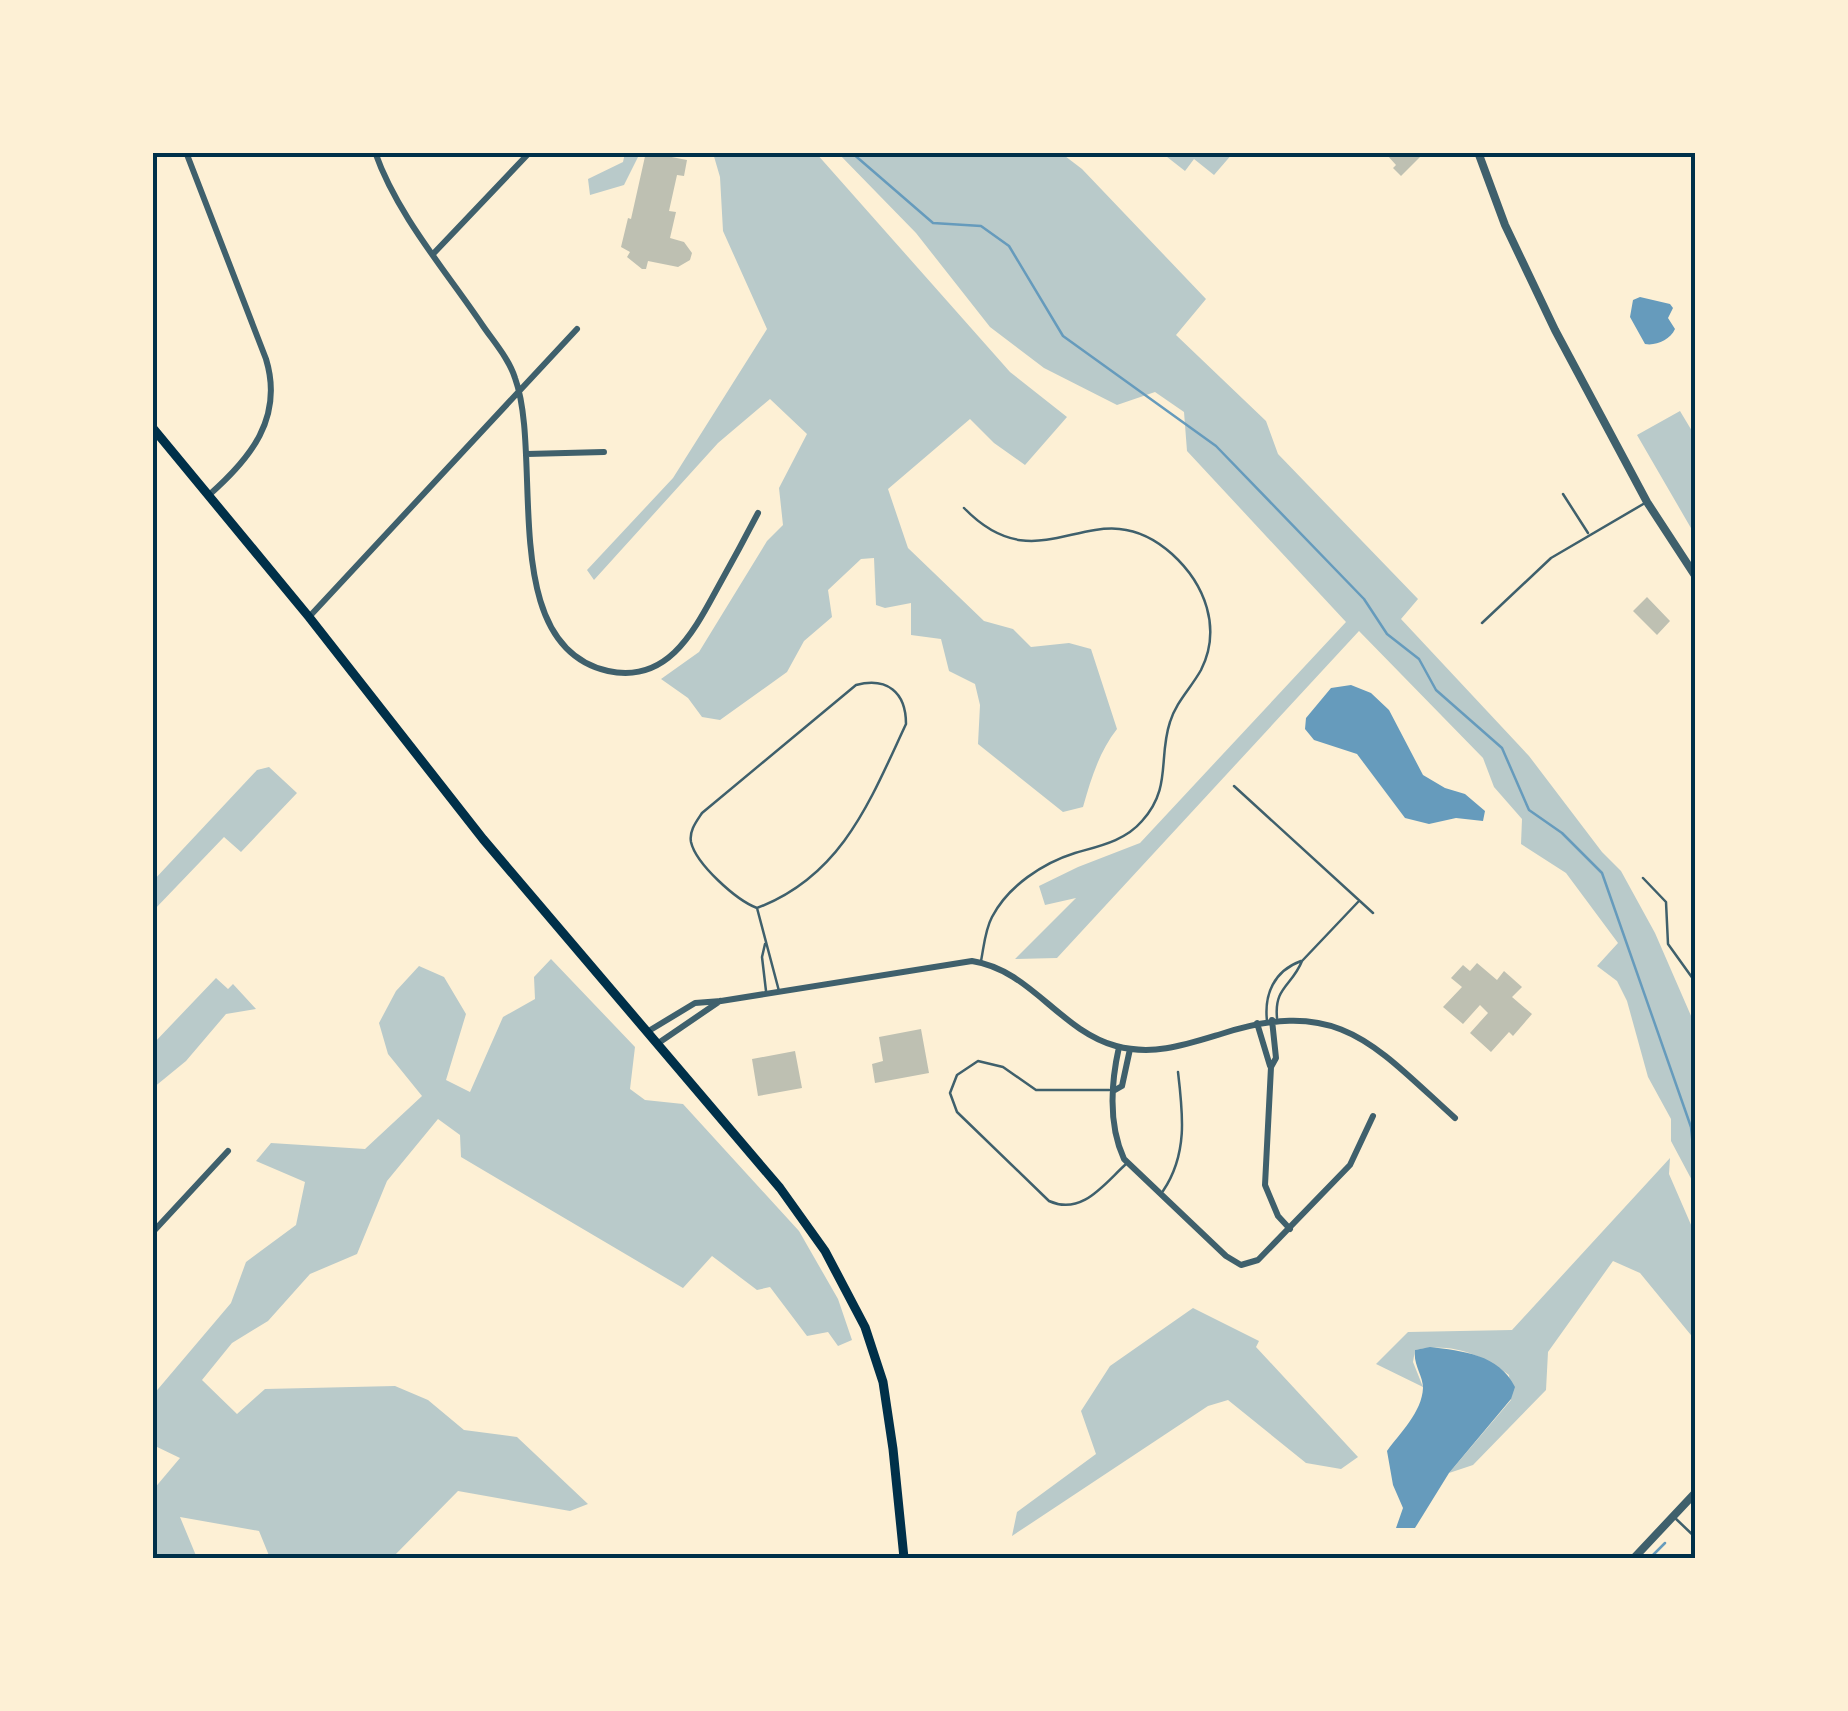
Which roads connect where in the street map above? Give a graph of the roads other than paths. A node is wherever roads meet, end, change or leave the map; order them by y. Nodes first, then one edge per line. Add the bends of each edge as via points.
1 (186, 152) edge
2 (375, 152) edge
3 (530, 152) edge
4 (1478, 152) edge
5 (434, 253) junction
6 (577, 329) dead end
7 (519, 390) junction
8 (152, 427) edge
9 (604, 452) dead end
10 (526, 454) junction
11 (1564, 494) dead end
12 (208, 496) junction
13 (1647, 502) junction
14 (964, 508) dead end
15 (758, 513) dead end
16 (1588, 534) junction
17 (1696, 577) edge
18 (309, 618) junction
19 (1482, 623) dead end
20 (1234, 786) dead end
21 (1643, 878) dead end
22 (1359, 901) junction
23 (757, 908) junction
24 (1373, 913) dead end
25 (765, 943) junction
26 (1302, 960) junction
27 (980, 962) junction
28 (1695, 982) edge
29 (779, 991) junction
30 (767, 993) junction
31 (721, 1001) junction
32 (1272, 1020) junction
33 (1258, 1023) junction
34 (647, 1032) junction
35 (657, 1044) junction
36 (1119, 1046) junction
37 (1130, 1049) junction
38 (1271, 1067) junction
39 (1178, 1072) dead end
40 (1116, 1090) junction
41 (1373, 1116) dead end
42 (1455, 1118) dead end
43 (228, 1152) dead end
44 (1128, 1162) junction
45 (1161, 1194) junction
46 (1290, 1229) junction
47 (152, 1233) edge
48 (1696, 1492) edge
49 (1672, 1516) junction
50 (1696, 1538) edge
51 (904, 1558) edge
52 (1634, 1558) edge

1 - 12 street via 271,386 256,445
2 - 5 street via 400,206
3 - 5 street
4 - 13 street via 1555,330
5 - 7 street
6 - 7 street
7 - 10 street
7 - 18 street
8 - 12 main road
9 - 10 street
10 - 15 street via 538,590 564,645 601,669 644,670 682,648
11 - 16 lane
12 - 18 main road
13 - 16 lane
13 - 17 street
14 - 27 lane via 988,530 1021,542 1096,528 1144,535 1192,576 1206,602 1211,634 1200,672 1170,720 1154,806 1130,833 1043,866 1026,880 992,918
16 - 19 lane via 1534,572
18 - 34 main road
20 - 22 lane
21 - 28 lane via 1666,902 1668,944
22 - 24 lane
22 - 26 lane
23 - 23 lane via 814,877 845,840 906,724 906,708 885,684 856,685 702,812 692,828 698,856
23 - 25 lane
25 - 29 lane
25 - 30 lane
26 - 32 lane via 1276,997
26 - 32 lane via 1268,990
27 - 29 street
27 - 36 street via 1017,978 1078,1030
29 - 30 street
30 - 31 street
31 - 34 street via 695,1003
31 - 35 street
32 - 33 street
32 - 38 street
32 - 42 street via 1324,1022 1359,1036
33 - 37 street via 1183,1046
33 - 38 street
34 - 35 main road
35 - 51 main road via 798,1212 852,1299 888,1411
36 - 37 street
36 - 40 street
37 - 40 street
38 - 46 street via 1265,1185
39 - 45 lane via 1180,1155
40 - 44 street via 1112,1117
40 - 44 lane via 1036,1090 1002,1067 978,1061 957,1076 950,1094 957,1112 1058,1205 1088,1199
41 - 46 street via 1350,1164
43 - 47 street
44 - 45 street
45 - 46 street via 1240,1266 1258,1260
48 - 49 street
49 - 50 lane
49 - 52 street

